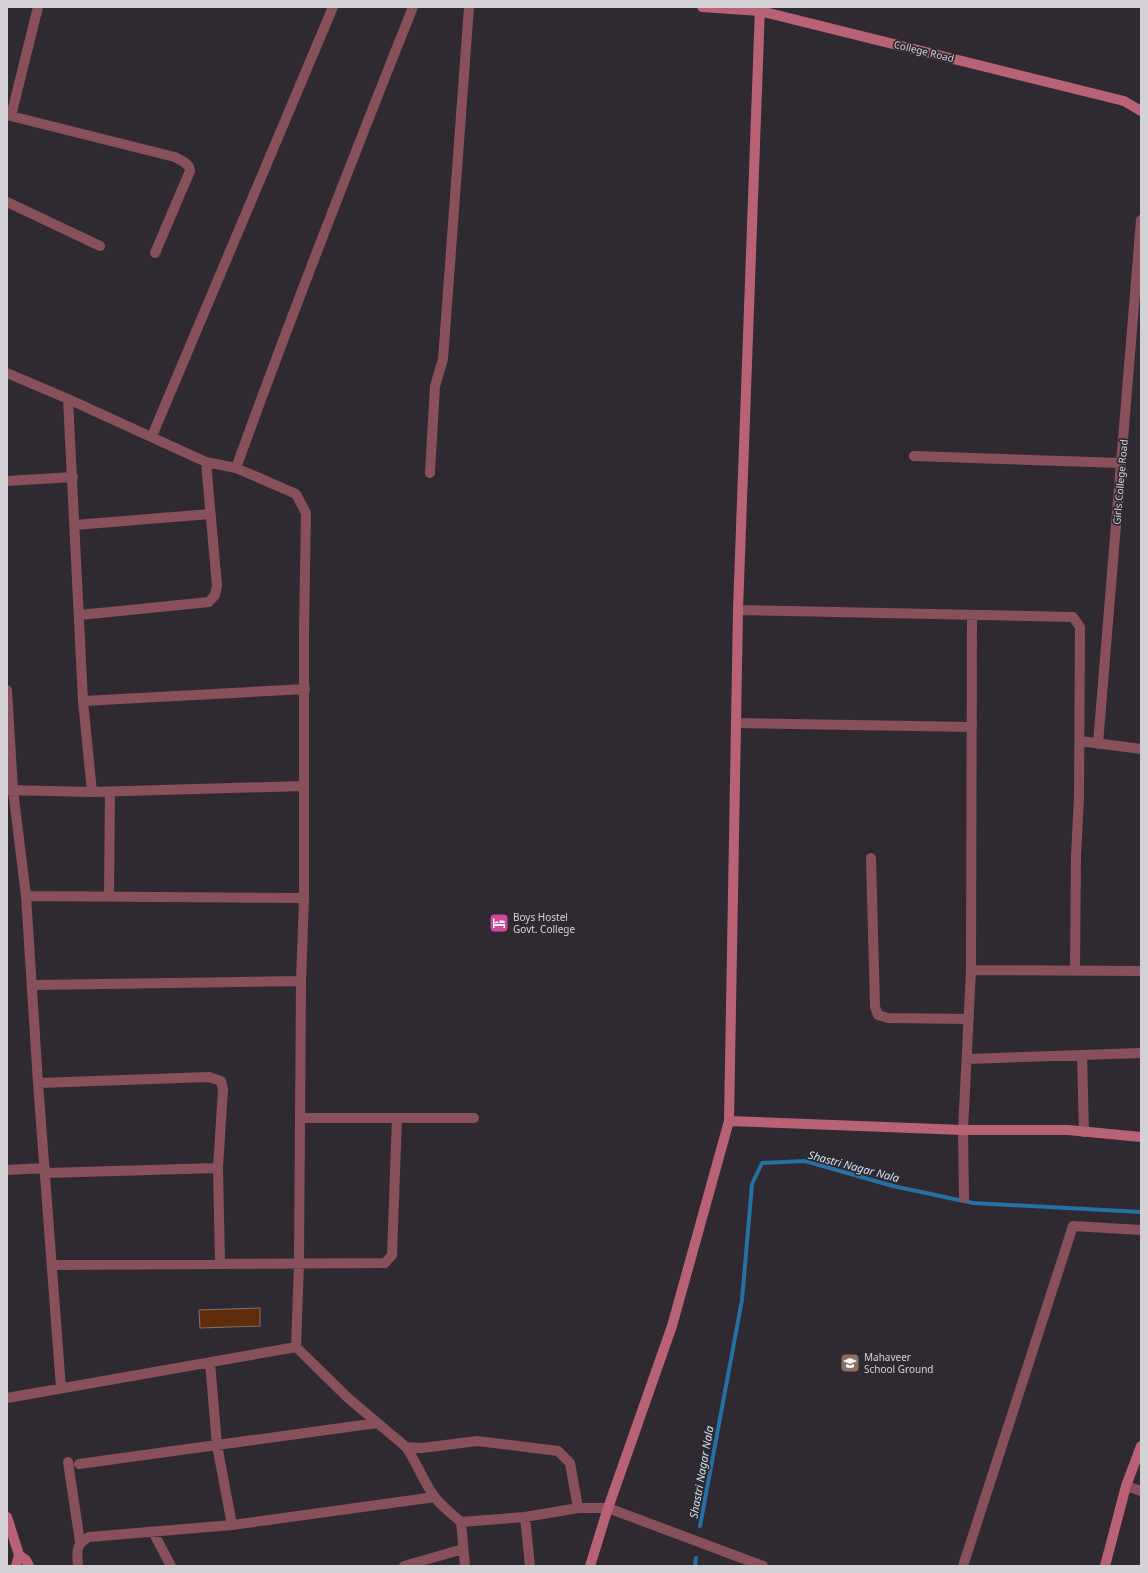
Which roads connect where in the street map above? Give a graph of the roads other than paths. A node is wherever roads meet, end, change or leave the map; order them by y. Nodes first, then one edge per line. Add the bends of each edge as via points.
1 (38, 7) edge
2 (333, 7) edge
3 (413, 7) edge
4 (469, 7) edge
5 (702, 7) edge
6 (760, 9) edge
7 (1141, 111) edge
8 (9, 115) edge
9 (7, 202) edge
10 (1141, 220) edge
11 (100, 246) dead end
12 (155, 253) dead end
13 (7, 373) edge
14 (68, 399) junction
15 (152, 436) junction
16 (914, 456) dead end
17 (206, 462) junction
18 (1121, 463) junction
19 (236, 468) junction
20 (430, 473) dead end
21 (73, 477) junction
22 (7, 481) edge
23 (210, 514) junction
24 (76, 525) junction
25 (738, 610) junction
26 (80, 615) junction
27 (972, 615) junction
28 (305, 689) junction
29 (7, 690) edge
30 (83, 701) junction
31 (736, 723) junction
32 (972, 727) junction
33 (1080, 741) junction
34 (1098, 744) junction
35 (1141, 749) edge
36 (304, 786) junction
37 (10, 790) edge
38 (92, 792) junction
39 (110, 792) junction
40 (871, 858) dead end
41 (26, 896) junction
42 (109, 896) junction
43 (304, 898) junction
44 (971, 970) junction
45 (1075, 970) junction
46 (1141, 971) edge
47 (301, 981) junction
48 (33, 985) junction
49 (969, 1019) junction
50 (1141, 1053) edge
51 (1082, 1055) junction
52 (967, 1059) junction
53 (38, 1083) junction
54 (300, 1118) junction
55 (397, 1118) junction
56 (474, 1118) dead end
57 (729, 1121) junction
58 (964, 1130) junction
59 (1084, 1132) junction
60 (1141, 1137) edge
61 (218, 1168) junction
62 (7, 1170) edge
63 (45, 1170) junction
64 (964, 1198) dead end
65 (1141, 1230) edge
66 (300, 1263) junction
67 (220, 1264) junction
68 (52, 1265) junction
69 (296, 1347) junction
70 (210, 1362) junction
71 (60, 1388) junction
72 (7, 1398) edge
73 (377, 1423) junction
74 (216, 1445) junction
75 (1141, 1446) edge
76 (406, 1447) junction
77 (68, 1462) dead end
78 (79, 1464) dead end
79 (1126, 1486) junction
80 (1141, 1491) edge
81 (435, 1497) junction
82 (578, 1508) junction
83 (608, 1508) junction
84 (7, 1517) edge
85 (525, 1517) junction
86 (461, 1522) junction
87 (232, 1525) junction
88 (153, 1532) junction
89 (80, 1542) junction
90 (463, 1549) junction
91 (19, 1555) junction
92 (16, 1566) edge
93 (29, 1566) edge
94 (78, 1566) edge
95 (171, 1566) edge
96 (404, 1566) edge
97 (465, 1566) edge
98 (530, 1566) edge
99 (590, 1566) edge
100 (763, 1566) edge
101 (963, 1566) edge
102 (1105, 1566) edge

1 - 8 street
2 - 15 street
3 - 19 street via 352,158
4 - 20 street via 443,358 435,386
5 - 6 street, College Road
6 - 7 street, College Road via 1124,101
6 - 25 street
8 - 12 street via 175,157 188,165 190,171
9 - 11 street
10 - 18 street, Girls College Road
13 - 14 street
14 - 15 street
14 - 21 street
15 - 17 street
16 - 18 street
17 - 19 street
17 - 23 street
18 - 34 street, Girls College Road
19 - 28 street via 296,494 306,513
21 - 22 street
21 - 24 street
23 - 24 street
23 - 26 street via 216,586 215,595 209,602
24 - 26 street
25 - 27 street
25 - 31 street
26 - 30 street
27 - 32 street
27 - 33 street via 1073,617 1080,627
28 - 30 street
28 - 36 street
29 - 37 street
30 - 38 street
31 - 32 street
31 - 57 street
32 - 44 street
33 - 34 street
33 - 45 street
34 - 35 street
36 - 39 street
36 - 43 street
37 - 38 street
37 - 41 street
38 - 39 street
39 - 42 street
40 - 49 street via 875,1007 878,1015 888,1018
41 - 42 street
41 - 48 street
42 - 43 street
43 - 47 street
44 - 45 street
44 - 49 street
45 - 46 street
47 - 48 street
47 - 54 street
48 - 53 street
49 - 52 street
50 - 51 street
51 - 52 street
51 - 59 street
52 - 58 street
53 - 61 street via 209,1077 221,1081 223,1089
53 - 63 street
54 - 55 street
54 - 66 street
55 - 56 street
55 - 66 street via 392,1255 385,1263
57 - 58 street
57 - 83 street via 672,1326
58 - 59 street
58 - 64 street
59 - 60 street
61 - 63 street
61 - 67 street
62 - 63 street
63 - 68 street
65 - 101 street via 1073,1226
66 - 67 street
66 - 69 street
67 - 68 street
68 - 71 street
69 - 70 street
69 - 73 street
70 - 71 street
70 - 74 street
71 - 72 street
73 - 74 street
73 - 76 street
74 - 78 street
74 - 87 street
75 - 79 street
76 - 81 street
76 - 82 street via 422,1448 477,1441 558,1451 570,1463
77 - 89 street
79 - 80 street
79 - 102 street
81 - 86 street
81 - 87 street
82 - 83 street
82 - 85 street
83 - 99 street
83 - 100 street
84 - 91 street
85 - 86 street
85 - 98 street
86 - 90 street
87 - 88 street
88 - 89 street via 89,1537
88 - 95 street
89 - 94 street via 76,1550
90 - 96 street
90 - 97 street
91 - 92 street
91 - 93 street

